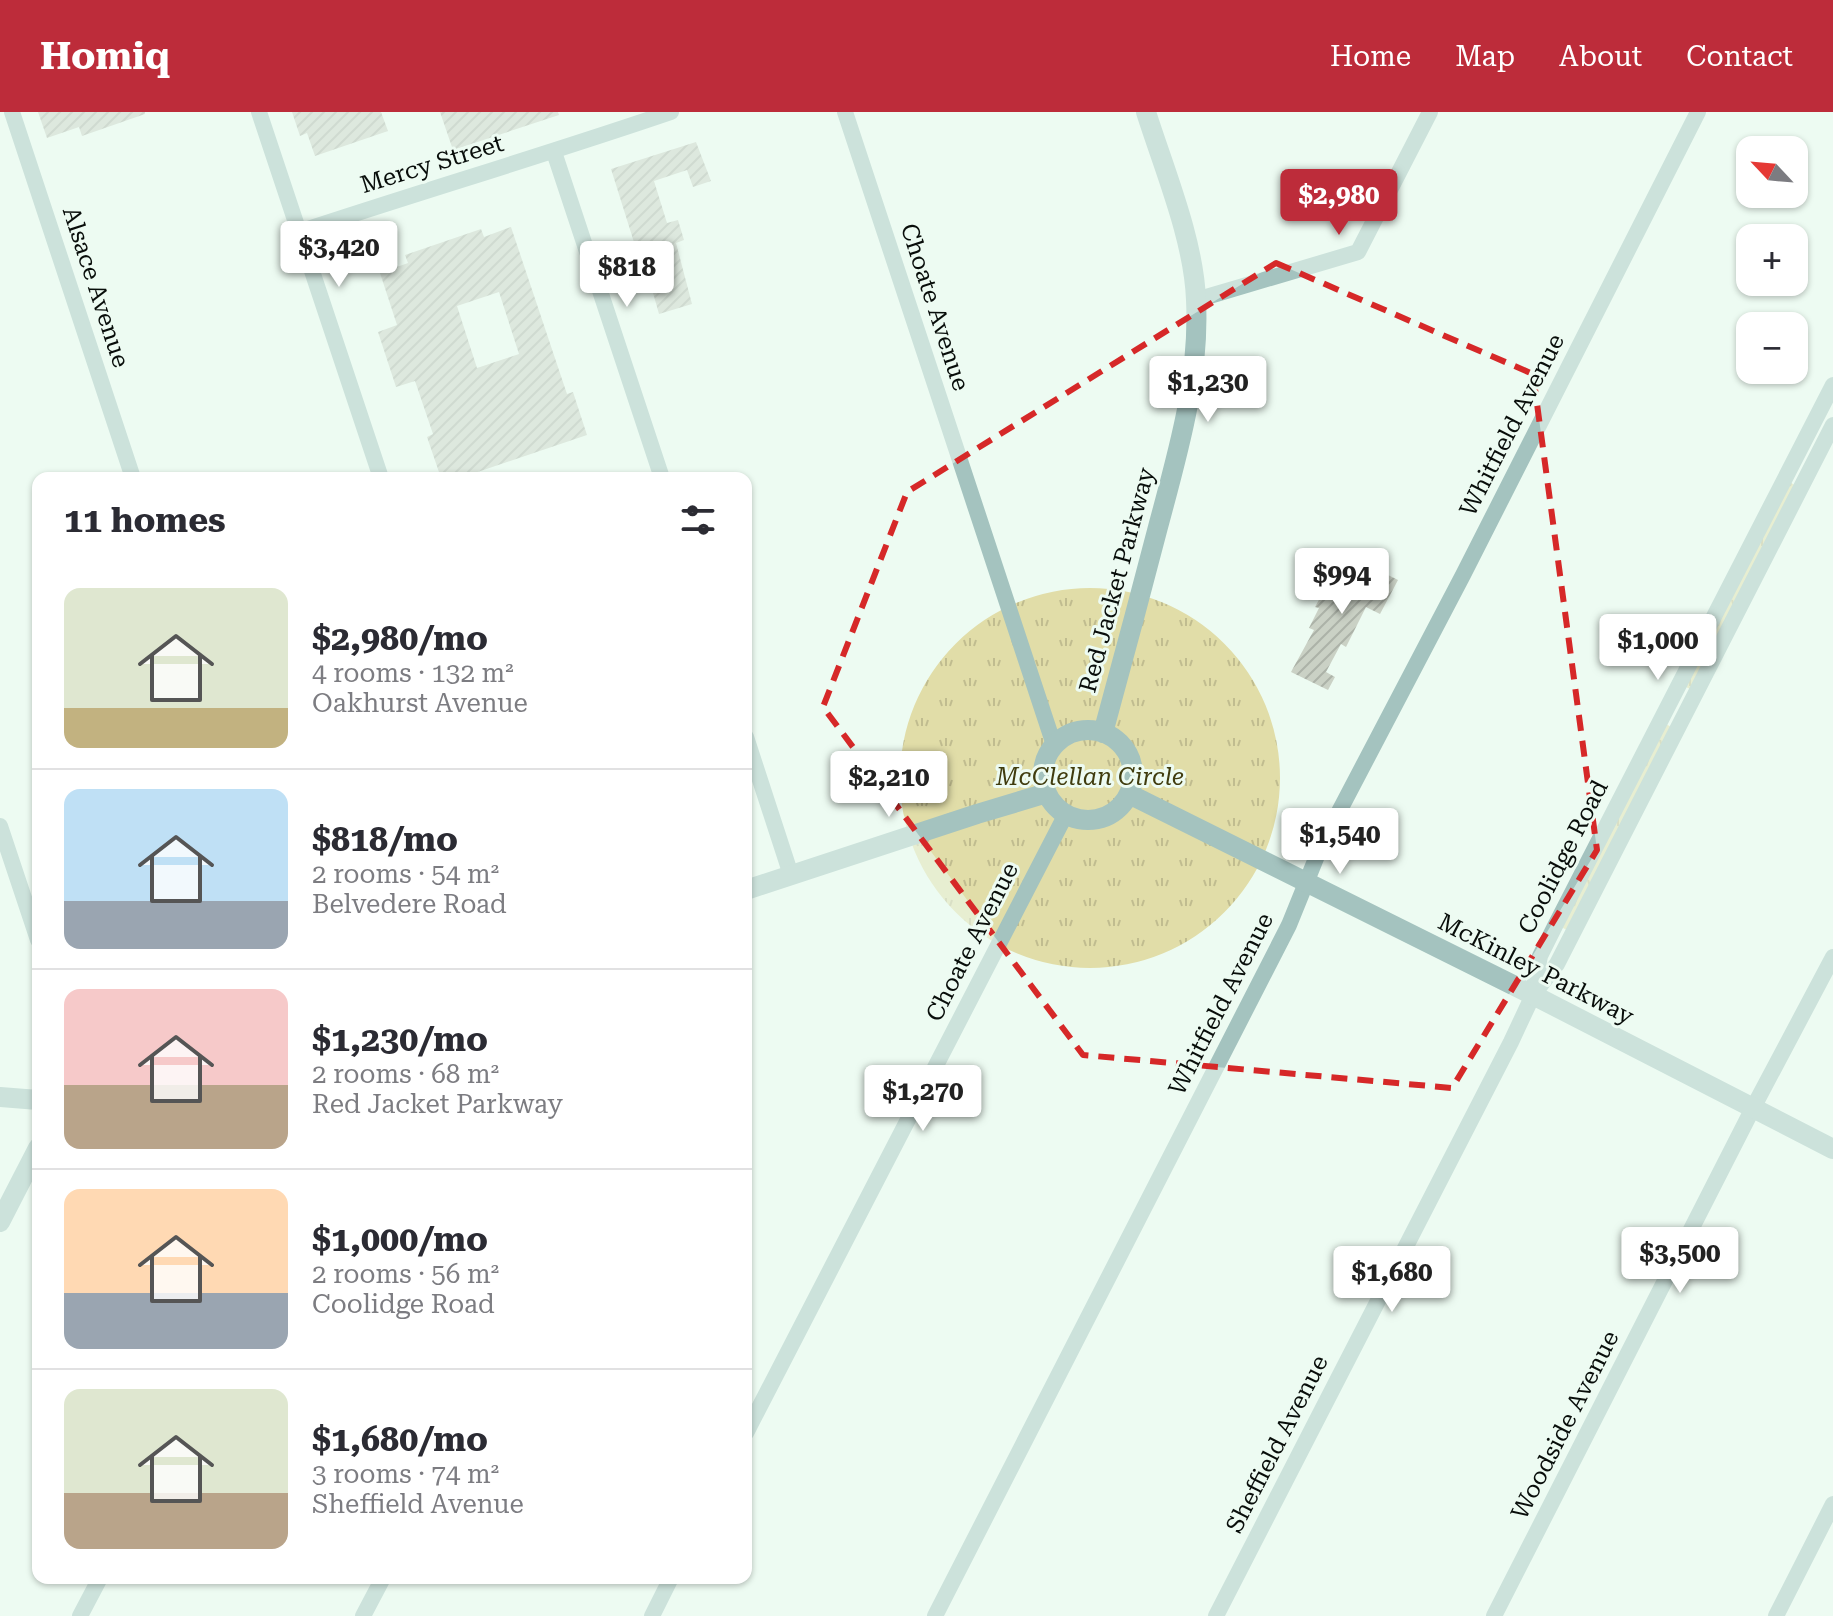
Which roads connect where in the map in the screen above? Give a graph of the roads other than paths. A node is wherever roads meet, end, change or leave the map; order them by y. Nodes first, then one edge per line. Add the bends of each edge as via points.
1 (12, 112) edge
2 (259, 112) edge
3 (671, 112) edge
4 (845, 112) edge
5 (1146, 112) edge
6 (1430, 112) edge
7 (1698, 112) edge
8 (554, 152) junction
9 (299, 232) junction
10 (1196, 300) junction
11 (1833, 385) edge
12 (1833, 425) edge
13 (1800, 449) junction
14 (1816, 457) junction
15 (1833, 466) edge
16 (131, 472) edge
17 (379, 472) edge
18 (660, 472) edge
19 (1670, 702) junction
20 (1687, 710) junction
21 (1103, 733) junction
22 (1054, 745) junction
23 (752, 755) edge
24 (1047, 793) junction
25 (1129, 794) junction
26 (1066, 814) junction
27 (0, 826) edge
28 (791, 875) junction
29 (1307, 884) junction
30 (752, 888) edge
31 (32, 922) edge
32 (1833, 957) edge
33 (1533, 995) junction
34 (0, 1097) edge
35 (32, 1100) edge
36 (1753, 1108) junction
37 (1833, 1149) edge
38 (32, 1160) edge
39 (0, 1222) edge
40 (752, 1421) edge
41 (1833, 1504) edge
42 (97, 1584) edge
43 (380, 1584) edge
44 (668, 1584) edge
45 (80, 1616) edge
46 (363, 1616) edge
47 (652, 1616) edge
48 (935, 1616) edge
49 (1216, 1616) edge
50 (1494, 1616) edge
51 (1776, 1616) edge

1 - 16 street, Alsace Avenue
2 - 9 street
3 - 8 street, Mercy Street
4 - 22 street, Choate Avenue
5 - 10 street, Red Jacket Parkway via 1191,259
6 - 10 street via 1358,252
7 - 29 street, Whitfield Avenue via 1321,846
8 - 9 street, Mercy Street
8 - 18 street
9 - 17 street
10 - 21 street, Red Jacket Parkway via 1188,413
11 - 13 street, Coolidge Road
12 - 14 street, Coolidge Road
13 - 14 street
13 - 19 street, Coolidge Road
14 - 15 street
14 - 20 street, Coolidge Road
19 - 20 street
19 - 33 street, Coolidge Road via 1540,956
20 - 33 street, Coolidge Road via 1557,964
21 - 22 street via 1080,731
21 - 25 street via 1129,756
22 - 24 street via 1044,765
23 - 28 street
24 - 26 street
24 - 28 street
25 - 26 street via 1102,818 1081,820
25 - 29 street, McKinley Parkway
26 - 40 street, Choate Avenue
27 - 31 street
28 - 30 street
29 - 33 street, McKinley Parkway
29 - 48 street, Whitfield Avenue
32 - 36 street, Woodside Avenue
33 - 36 street, McKinley Parkway
33 - 49 street, Sheffield Avenue
34 - 35 street
36 - 37 street, McKinley Parkway
36 - 50 street, Woodside Avenue
38 - 39 street
41 - 51 street
42 - 45 street
43 - 46 street
44 - 47 street

